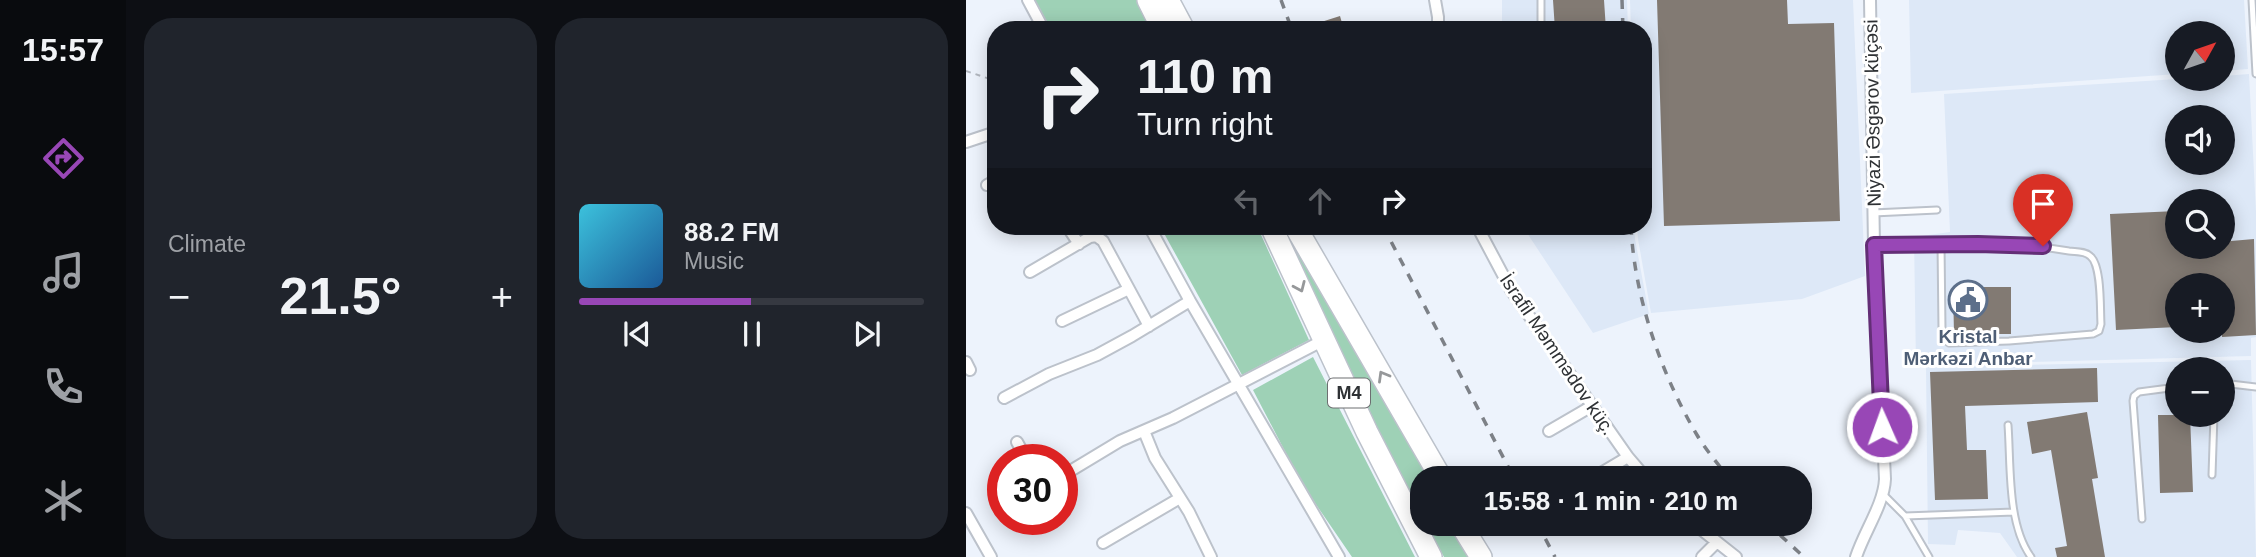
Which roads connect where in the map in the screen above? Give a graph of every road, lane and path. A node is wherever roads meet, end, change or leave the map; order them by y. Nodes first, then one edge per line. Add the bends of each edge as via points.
1 (1028, 0) edge
2 (1148, 0) edge
3 (1168, 0) edge
4 (1434, 0) edge
5 (1541, 0) edge
6 (1870, 0) edge
7 (2252, 0) edge
8 (1039, 21) edge
9 (1158, 21) edge
10 (1179, 21) edge
11 (1438, 21) edge
12 (1541, 21) edge
13 (966, 71) edge
14 (2256, 74) edge
15 (987, 77) edge
16 (987, 135) edge
17 (966, 142) edge
18 (1937, 209) dead end
19 (1874, 213) junction
20 (1073, 235) edge
21 (1154, 235) edge
22 (1275, 235) edge
23 (1300, 235) edge
24 (1482, 235) edge
25 (1079, 244) junction
26 (1941, 244) junction
27 (1874, 245) junction
28 (1030, 272) dead end
29 (1129, 289) junction
30 (1190, 301) junction
31 (1062, 321) dead end
32 (1149, 326) junction
33 (1324, 340) junction
34 (1238, 384) junction
35 (2235, 386) edge
36 (2256, 387) edge
37 (2165, 389) edge
38 (1004, 398) dead end
39 (1592, 406) junction
40 (1406, 416) junction
41 (2008, 425) dead end
42 (2214, 427) edge
43 (1144, 430) junction
44 (1549, 431) dead end
45 (1367, 432) junction
46 (1628, 457) junction
47 (1078, 466) edge
48 (1429, 466) edge
49 (1434, 466) edge
50 (1612, 466) edge
51 (1636, 466) edge
52 (2213, 475) dead end
53 (1883, 494) junction
54 (1180, 498) junction
55 (1410, 500) edge
56 (2014, 512) junction
57 (966, 513) edge
58 (1905, 516) junction
59 (2142, 519) dead end
60 (1426, 536) edge
61 (1469, 536) edge
62 (1708, 536) edge
63 (1103, 543) dead end
64 (1716, 543) junction
65 (991, 557) edge
66 (1211, 557) edge
67 (1339, 557) edge
68 (1433, 557) edge
69 (1481, 557) edge
70 (1702, 557) edge
71 (1736, 557) edge
72 (1856, 557) edge
73 (1929, 557) edge
74 (2031, 557) edge

1 - 8 street
2 - 9 highway
3 - 10 highway
4 - 11 street
5 - 12 lane
6 - 19 street, Niyazi Əsgərov küçəsi
7 - 14 lane
13 - 15 path
16 - 17 street
18 - 19 lane
19 - 27 street, Niyazi Əsgərov küçəsi
20 - 25 street
21 - 30 street
22 -> 33 highway, M4
40 -> 23 highway, M4
24 - 39 street, İsrafil Məmmədov küç. via 1511,290
25 - 28 street
25 - 29 street via 1096,236 1102,241
26 - 26 lane via 2043,246 2085,253 2097,267 2099,331 1949,343 1942,330
26 - 27 lane
27 - 53 street, Niyazi Əsgərov küçəsi
29 - 31 street
29 - 32 street
30 - 32 street
30 - 34 street
32 - 38 street
33 - 34 street
33 - 45 highway, M4
34 - 43 street
34 - 67 street
35 - 36 lane
37 - 59 lane via 2139,392 2133,401
39 - 44 street
39 - 46 street, İsrafil Məmmədov küç.
40 - 48 highway
40 - 49 highway, M4
41 - 56 lane
42 - 52 lane
43 - 47 street
43 - 54 street
45 - 55 highway
45 - 68 highway, M4
46 - 50 street
46 - 51 street, İsrafil Məmmədov küç.
53 - 58 lane
53 - 72 street, Niyazi Əsgərov küçəsi
54 - 63 street
54 - 66 street
56 - 58 lane
56 - 74 lane via 2022,544
57 - 65 street
58 - 73 lane
60 - 68 highway
61 - 69 highway
62 - 64 street
64 - 70 street
64 - 71 street

